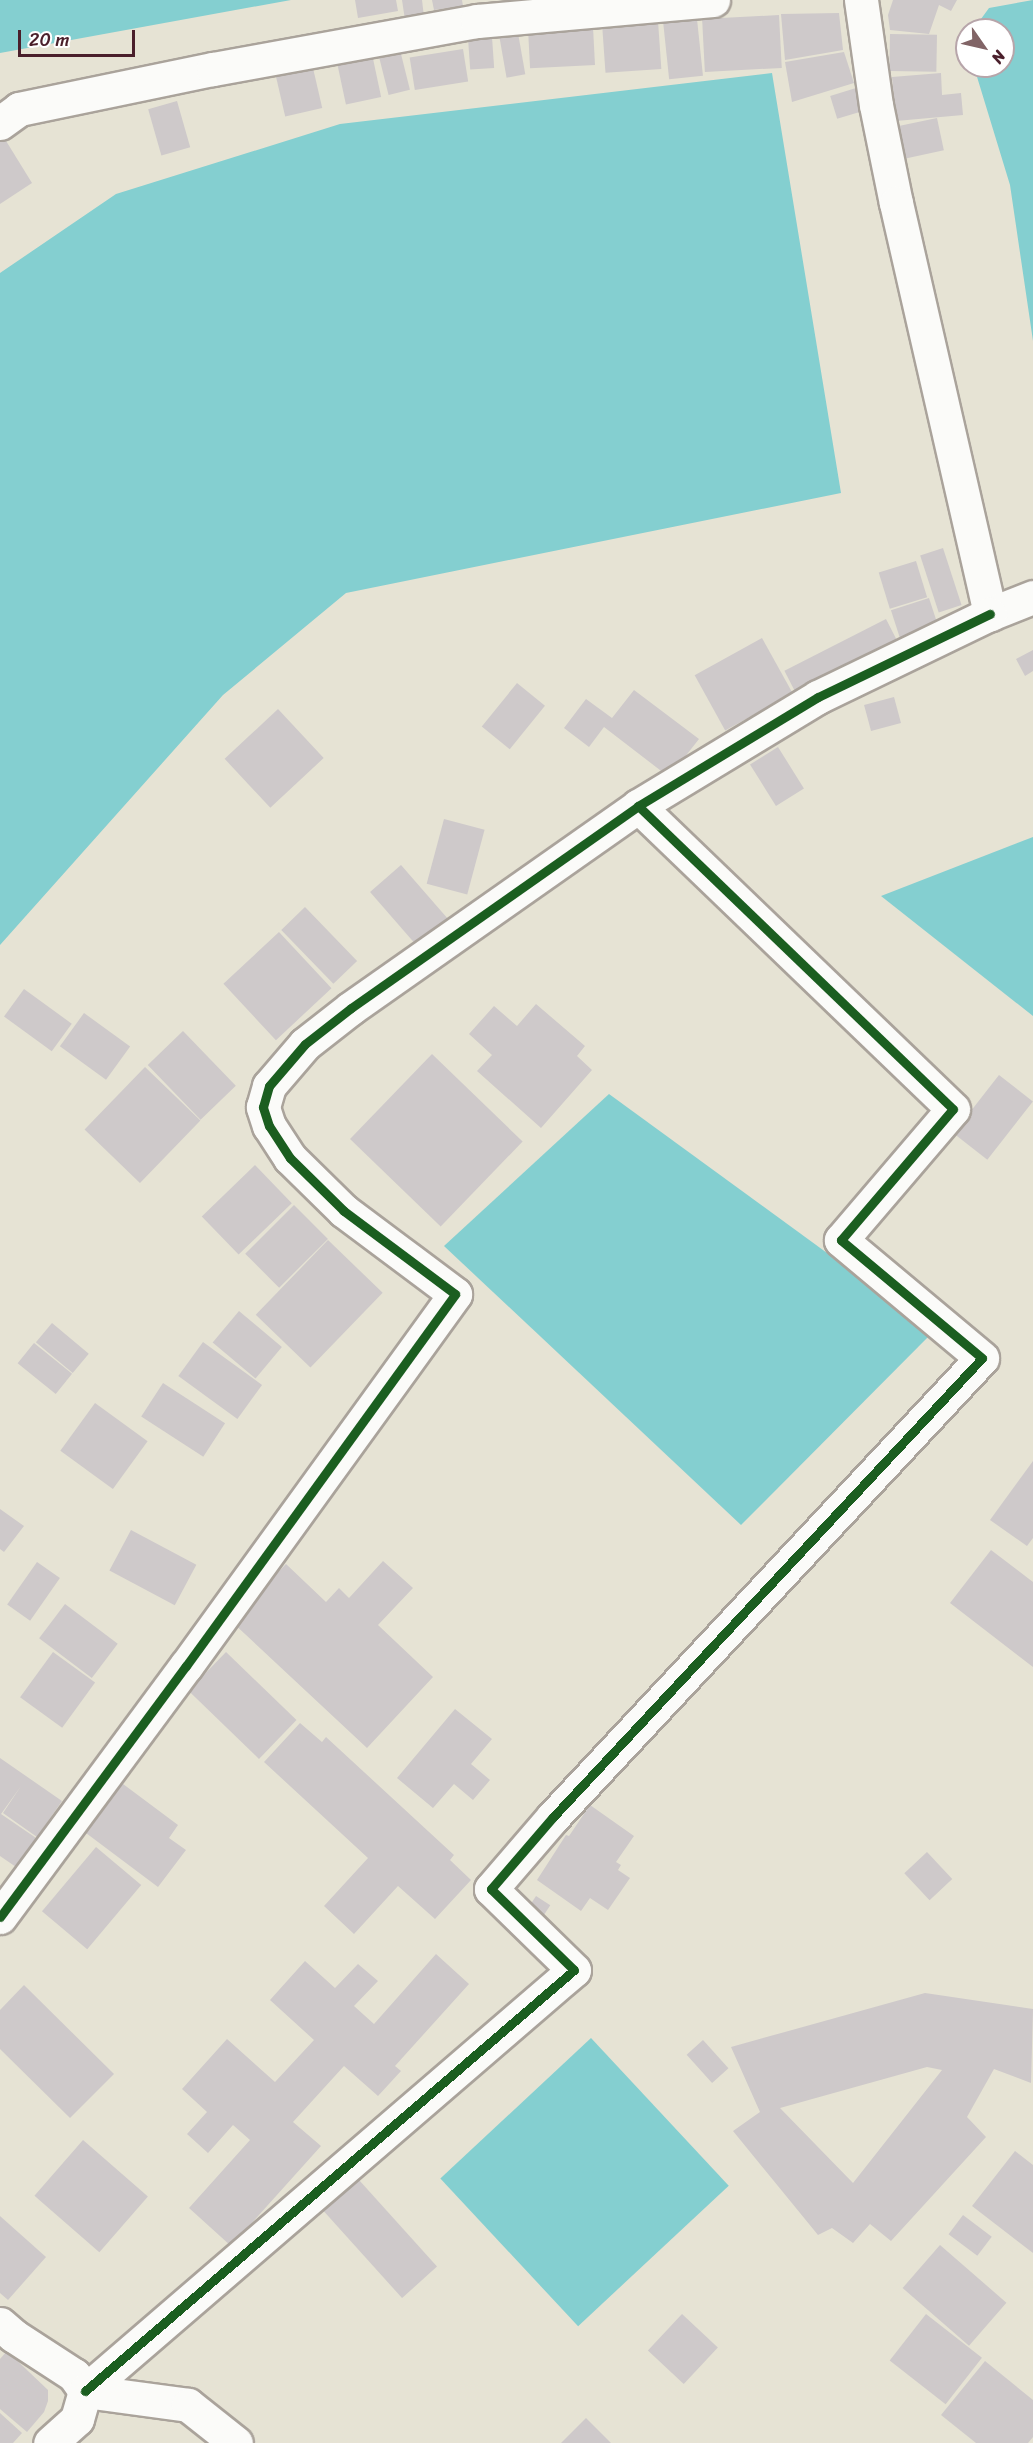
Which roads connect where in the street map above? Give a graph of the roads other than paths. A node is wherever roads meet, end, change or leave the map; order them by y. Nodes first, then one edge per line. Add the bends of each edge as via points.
1 (713, 0) edge
2 (861, 0) edge
3 (0, 123) edge
4 (1033, 597) edge
5 (990, 614) junction
6 (638, 806) junction
7 (0, 1917) edge
8 (0, 2324) edge
9 (85, 2391) junction
10 (50, 2443) edge
11 (236, 2443) edge

1 - 3 street via 477,21 20,109
2 - 5 street via 876,105 896,203
4 - 5 street
5 - 6 street via 818,697
6 - 7 street via 351,1008 305,1044 269,1086 263,1107 269,1126 290,1158 344,1211 455,1294
6 - 9 street via 953,1109 842,1240 982,1358 553,1816 491,1889 573,1970
8 - 9 street via 74,2375
9 - 10 street via 77,2419
9 - 11 street via 188,2405

